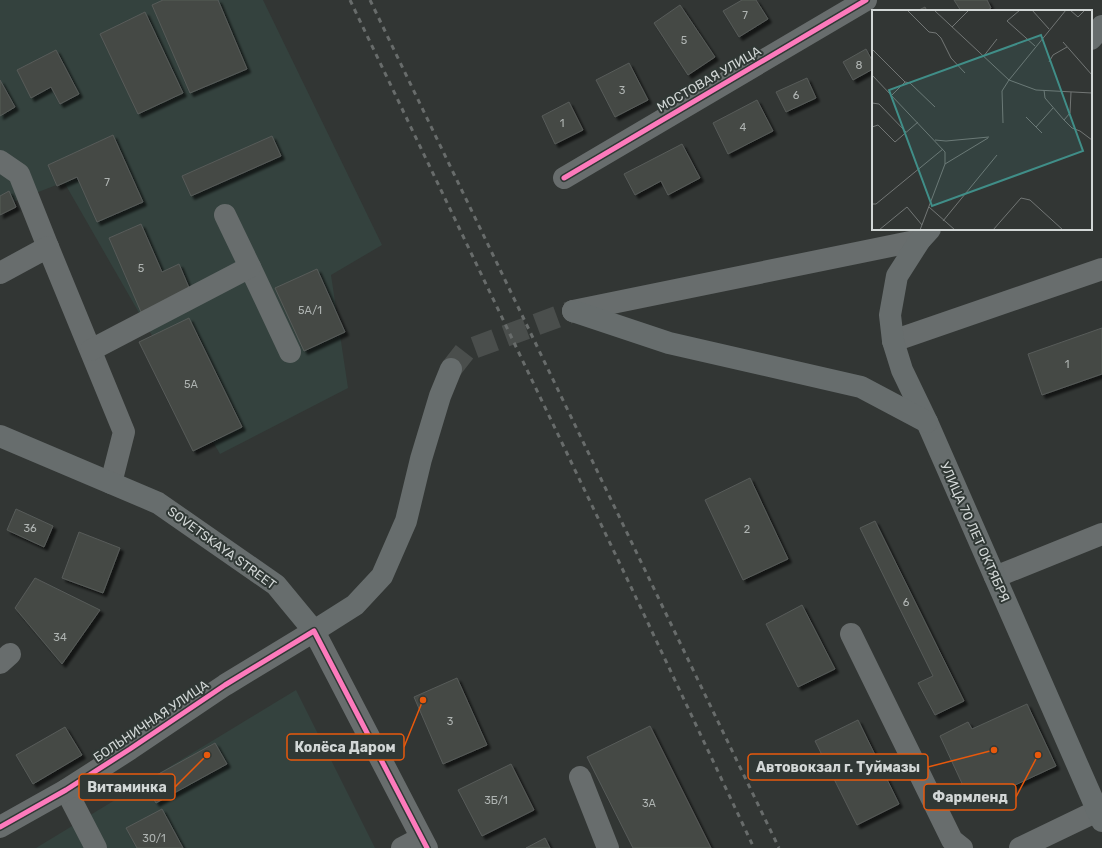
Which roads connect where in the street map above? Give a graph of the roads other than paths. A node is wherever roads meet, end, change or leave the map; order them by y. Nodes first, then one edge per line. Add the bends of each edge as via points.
1 (866, 0) edge
2 (1102, 26) edge
3 (1092, 38) edge
4 (0, 161) edge
5 (564, 178) dead end
6 (225, 215) dead end
7 (925, 234) edge
8 (48, 247) junction
9 (250, 267) junction
10 (1102, 269) edge
11 (0, 272) edge
12 (573, 311) joint
13 (893, 341) junction
14 (91, 350) junction
15 (290, 352) dead end
16 (451, 369) tunnel mouth
17 (926, 422) junction
18 (0, 436) edge
19 (111, 483) junction
20 (1100, 540) edge
21 (995, 577) junction
22 (314, 631) junction
23 (851, 634) dead end
24 (580, 777) dead end
25 (66, 790) junction
26 (1100, 816) edge
27 (0, 827) edge
28 (424, 843) edge
29 (96, 848) edge
30 (402, 848) edge
31 (608, 848) edge
32 (962, 848) edge
33 (1020, 848) edge

1 - 5 street, МОСТОВАЯ УЛИЦА
2 - 3 main road
4 - 8 street via 20,174
6 - 9 street
7 - 12 street
7 - 13 main road, УЛИЦА 70 ЛЕТ ОКТЯБРЯ via 897,276 890,315
8 - 11 street
8 - 14 street
9 - 14 street
9 - 15 street
10 - 13 street
12 - 17 main road via 669,343 861,387
13 - 17 main road, УЛИЦА 70 ЛЕТ ОКТЯБРЯ via 902,370
14 - 19 street via 124,432
16 - 22 main road via 421,459 406,521 382,576 354,605
17 - 21 main road, УЛИЦА 70 ЛЕТ ОКТЯБРЯ
18 - 19 main road, SOVETSKAYA STREET
19 - 22 main road, SOVETSKAYA STREET via 158,503 276,585
20 - 21 street
21 - 26 main road, УЛИЦА 70 ЛЕТ ОКТЯБРЯ
22 - 25 street, БОЛЬНИЧНАЯ УЛИЦА via 225,685
22 - 28 street, SOVETSKAYA STREET
23 - 32 street via 952,840
24 - 31 street
25 - 27 street, БОЛЬНИЧНАЯ УЛИЦА
25 - 29 street
26 - 33 street
28 - 30 street

